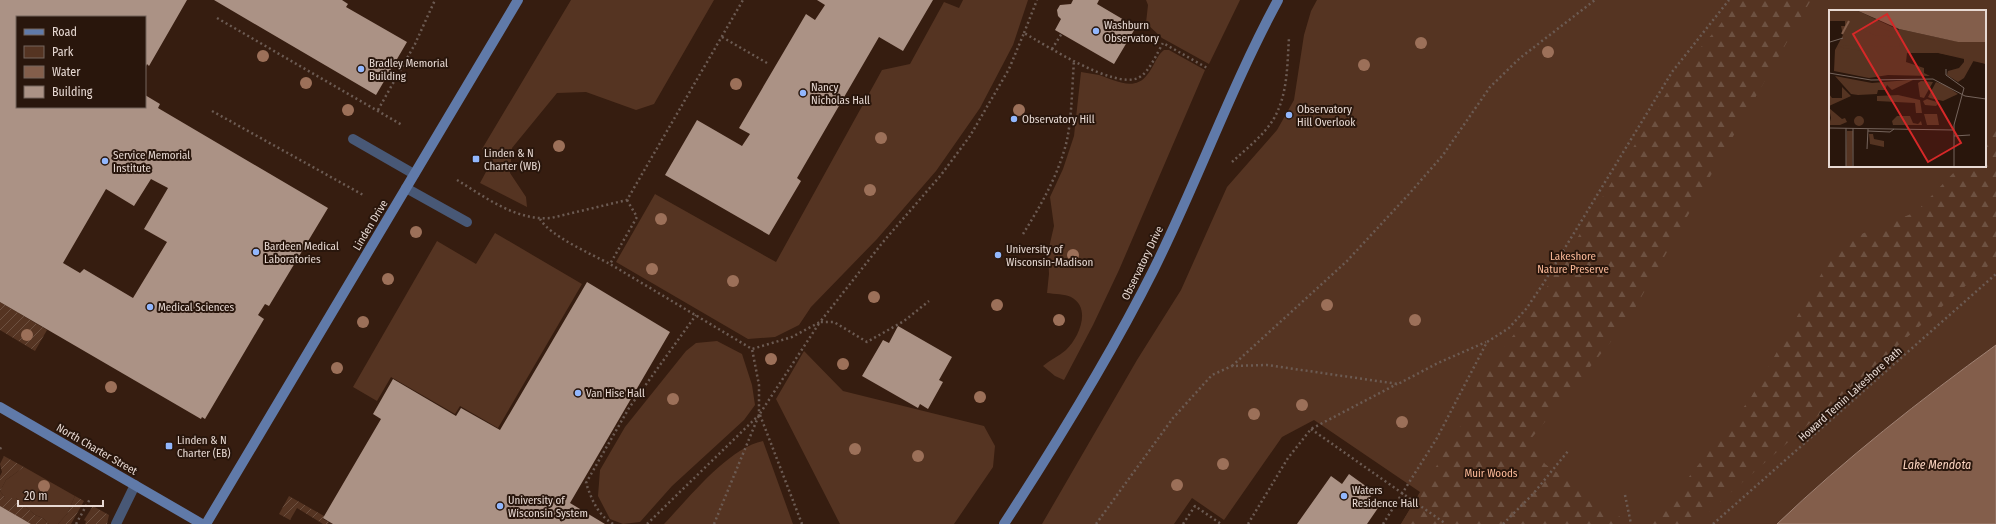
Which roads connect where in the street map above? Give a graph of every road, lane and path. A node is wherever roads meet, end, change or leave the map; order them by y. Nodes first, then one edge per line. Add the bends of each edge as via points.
1 (435, 0) edge
2 (518, 0) edge
3 (743, 0) edge
4 (1037, 0) edge
5 (1278, 0) edge
6 (1595, 0) edge
7 (1729, 0) edge
8 (217, 18) dead end
9 (1024, 33) junction
10 (1062, 33) dead end
11 (722, 37) junction
12 (1288, 38) dead end
13 (1052, 49) junction
14 (1074, 61) junction
15 (767, 63) dead end
16 (1208, 69) dead end
17 (378, 110) junction
18 (212, 111) dead end
19 (402, 124) dead end
20 (353, 139) dead end
21 (1232, 162) dead end
22 (414, 174) junction
23 (457, 180) dead end
24 (406, 188) junction
25 (365, 196) dead end
26 (628, 200) junction
27 (540, 219) junction
28 (467, 222) dead end
29 (1023, 234) dead end
30 (610, 264) junction
31 (1996, 274) edge
32 (929, 301) dead end
33 (696, 315) junction
34 (820, 322) junction
35 (1487, 342) junction
36 (752, 349) junction
37 (1232, 366) junction
38 (1398, 384) junction
39 (0, 407) edge
40 (759, 415) junction
41 (1312, 429) junction
42 (2, 446) dead end
43 (0, 449) edge
44 (1568, 451) dead end
45 (135, 485) junction
46 (1404, 494) junction
47 (1625, 495) dead end
48 (90, 499) dead end
49 (76, 524) edge
50 (116, 524) edge
51 (202, 524) edge
52 (206, 524) edge
53 (613, 524) edge
54 (647, 524) edge
55 (714, 524) edge
56 (802, 524) edge
57 (1004, 524) edge
58 (1096, 524) edge
59 (1183, 524) edge
60 (1221, 524) edge
61 (1248, 524) edge
62 (1383, 524) edge
63 (1446, 524) edge
64 (1503, 524) edge
65 (1631, 524) edge
66 (1713, 524) edge

1 - 17 path via 415,44
2 - 22 street, Linden Drive
3 - 11 path
4 - 9 path
5 - 57 street, Observatory Drive via 1242,72 1154,268 1127,320 1081,403
6 - 37 path via 1520,58 1490,87 1443,155 1399,205 1347,261
7 - 35 path via 1672,72 1526,309 1509,328
8 - 17 path
9 - 13 path
9 - 34 path via 1009,69 970,136
10 - 13 path
11 - 15 path
11 - 26 path
12 - 21 path via 1285,90 1280,106 1265,131
13 - 14 path
14 - 16 path via 1092,70 1129,80 1139,78 1163,43
14 - 29 path via 1067,139 1060,163
17 - 19 path
18 - 25 path
20 - 22 lane
22 - 24 street, Linden Drive
23 - 27 path via 497,204 525,216
24 - 28 lane
24 - 52 street, Linden Drive
26 - 27 path
26 - 30 path via 637,217
27 - 30 path via 554,233
30 - 33 path
31 - 66 path, Howard Temin Lakeshore Path
32 - 34 path via 904,320 867,342 834,322
33 - 36 path
33 - 53 path via 629,408 586,483 592,504
34 - 36 path via 792,337
34 - 40 path
35 - 38 path
35 - 46 path via 1437,438
36 - 40 path via 759,385
37 - 38 path via 1267,366
37 - 58 path via 1212,374 1182,407
38 - 41 path
39 - 45 street, North Charter Street
40 - 54 path
40 - 55 path
40 - 56 path
41 - 46 path
41 - 61 path via 1288,458
42 - 43 path
44 - 64 path via 1533,494
45 - 50 lane
45 - 51 street, North Charter Street
46 - 62 path
46 - 63 path
47 - 65 path
48 - 49 path
59 - 60 path via 1195,506

